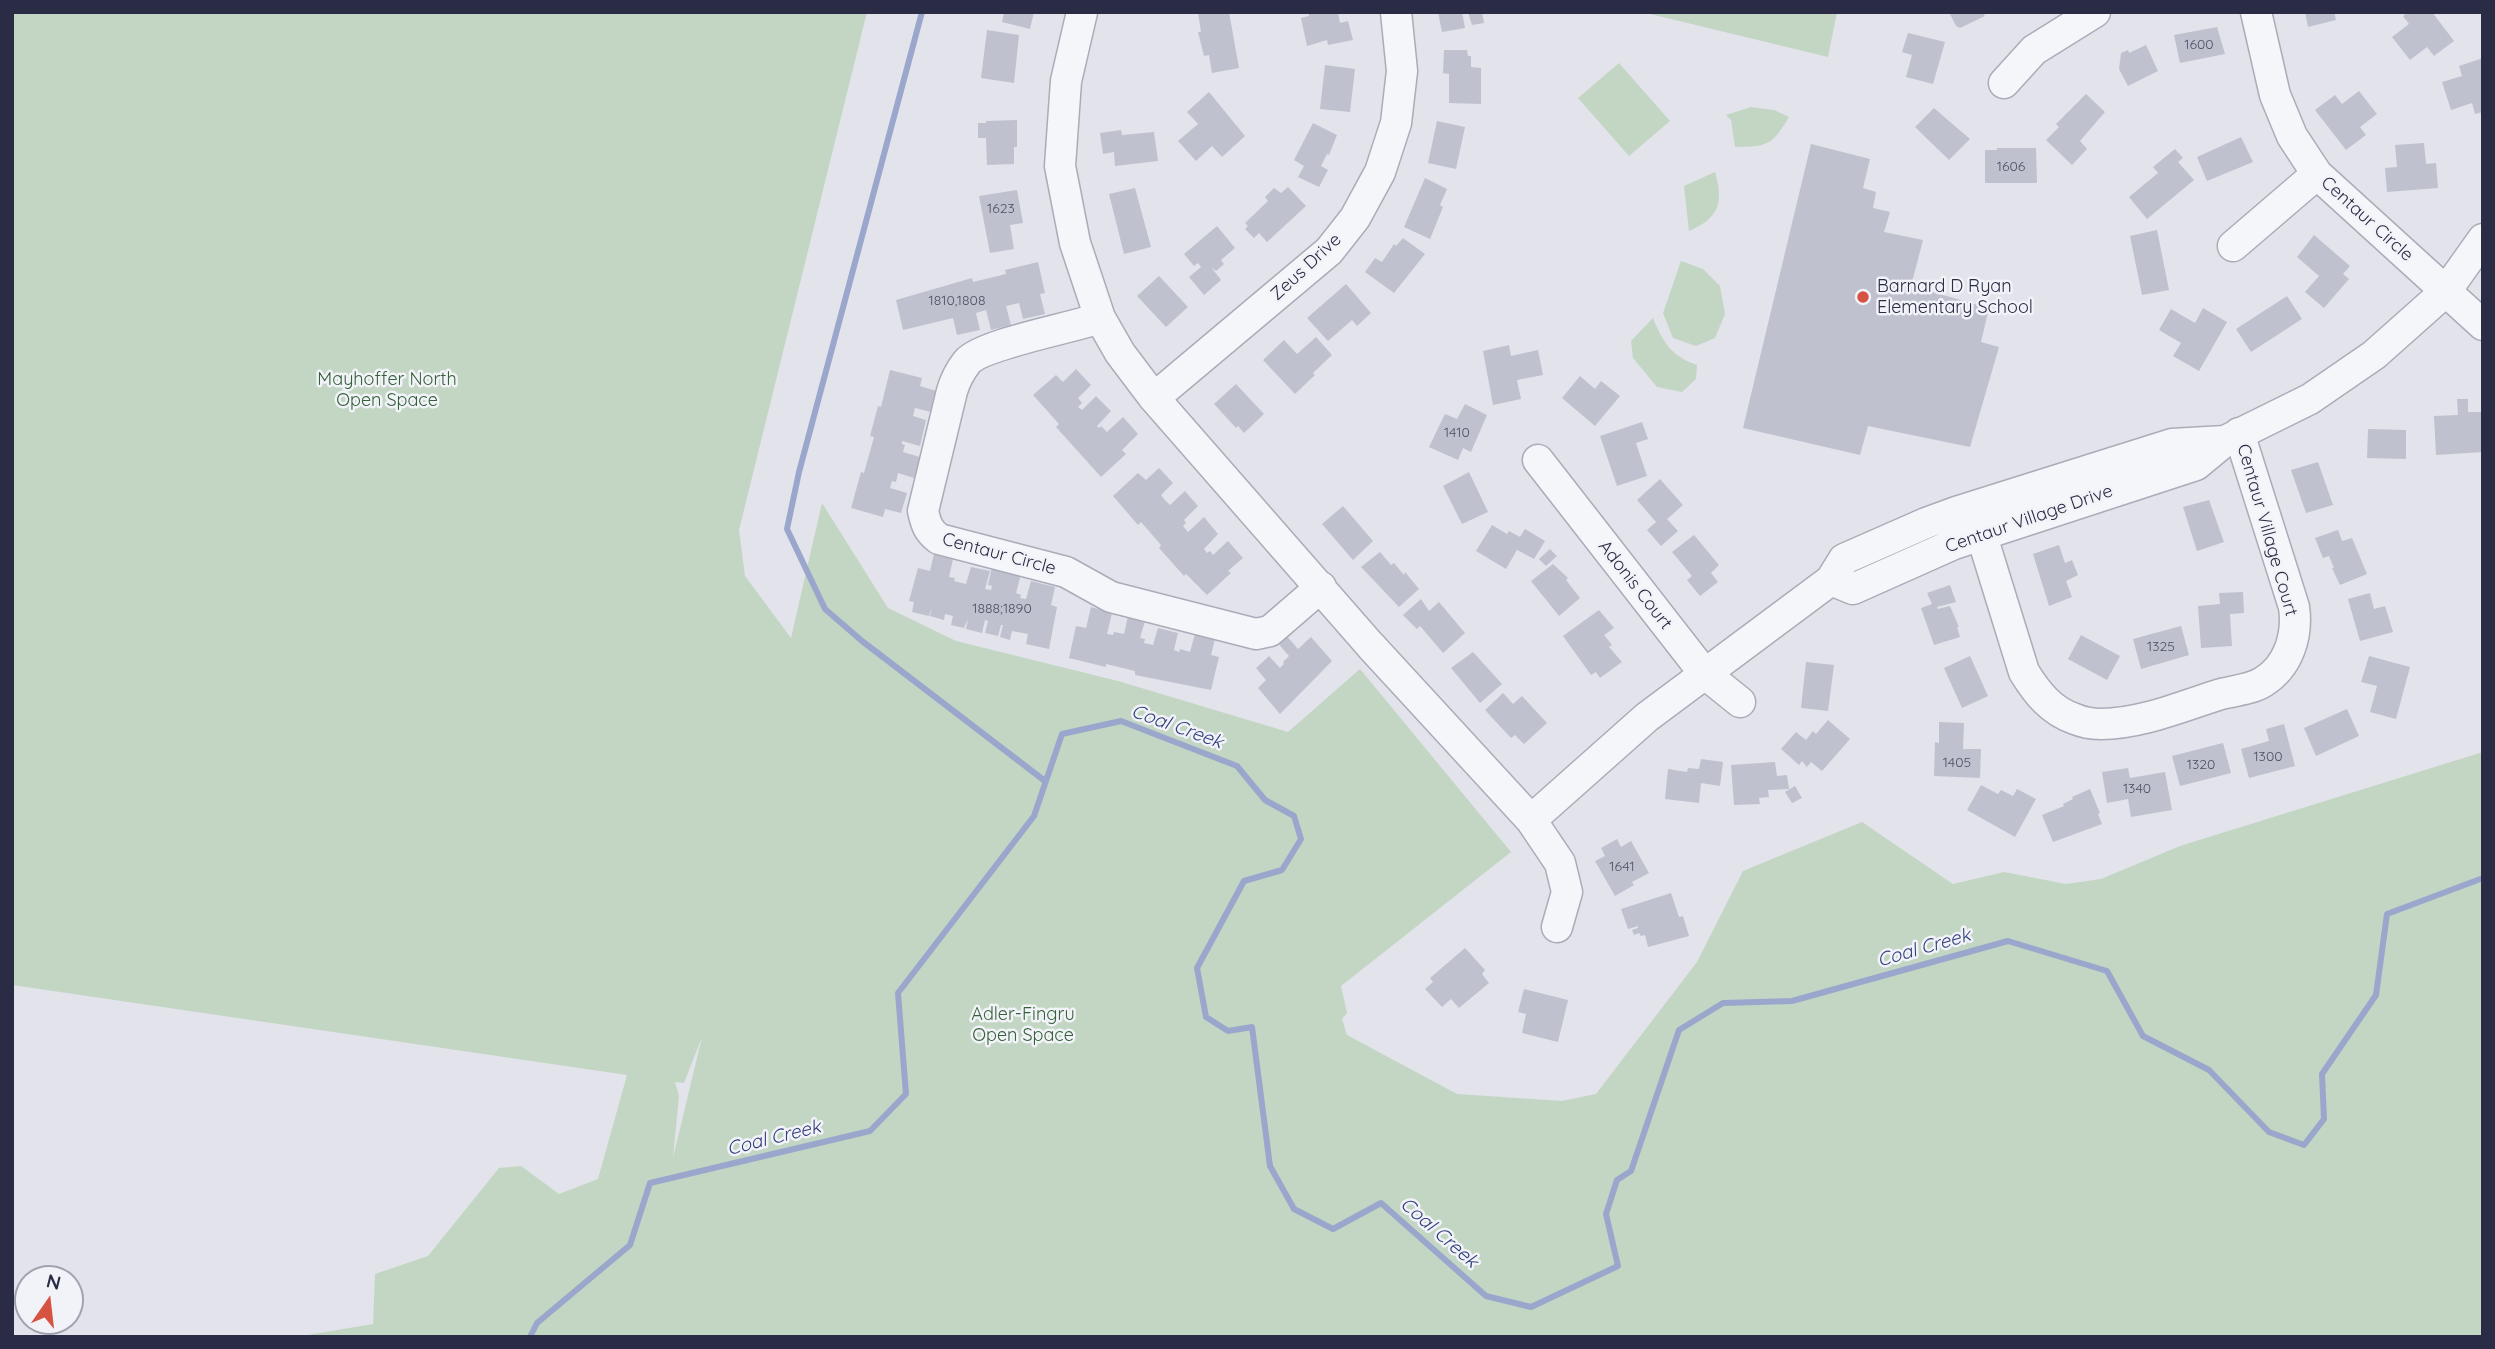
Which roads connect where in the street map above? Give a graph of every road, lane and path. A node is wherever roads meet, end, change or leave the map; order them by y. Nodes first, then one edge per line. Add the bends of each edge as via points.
1 (1082, 12) edge
2 (1396, 12) edge
3 (2095, 12) edge
4 (2256, 12) edge
5 (2004, 83) dead end
6 (2317, 174) junction
7 (2483, 239) edge
8 (2232, 246) dead end
9 (2446, 291) junction
10 (1100, 318) junction
11 (2483, 325) edge
12 (1154, 398) junction
13 (2232, 437) junction
14 (1538, 460) dead end
15 (1973, 506) junction
16 (1982, 536) junction
17 (1831, 580) junction
18 (1321, 587) junction
19 (1704, 673) junction
20 (1740, 702) dead end
21 (1531, 820) junction
22 (1557, 927) dead end

1 - 10 street via 1066,81 1060,166 1075,243
2 - 12 street, Zeus Drive via 1402,71 1396,123 1380,172 1355,218 1329,251
3 - 5 street via 2034,50
4 - 6 street, Centaur Circle via 2275,95 2292,136
6 - 8 street
6 - 9 street, Centaur Circle
7 - 9 street, Centaur Village Drive
9 - 11 street, Centaur Circle
9 - 13 street, Centaur Village Drive via 2363,363 2310,399
10 - 12 street
10 - 18 street, Centaur Circle via 985,349 968,361 952,391 923,511 931,533 939,539 1066,572 1111,597 1256,634 1270,631
12 - 18 street
13 - 15 street, Centaur Village Drive via 2172,444
13 - 16 street, Centaur Village Drive via 2196,465
13 - 16 street, Centaur Village Court via 2296,619 2292,644 2282,664 2262,682 2130,721 2099,725 2073,719 2054,709 2024,672
14 - 19 street, Adonis Court
15 - 16 street, Centaur Village Court
15 - 17 street, Centaur Village Drive via 1844,559
16 - 17 street, Centaur Village Drive via 1936,551 1853,589
17 - 19 street, Centaur Village Drive
18 - 21 street
19 - 20 street, Adonis Court
19 - 21 street, Centaur Village Drive
21 - 22 street via 1560,863 1567,892

